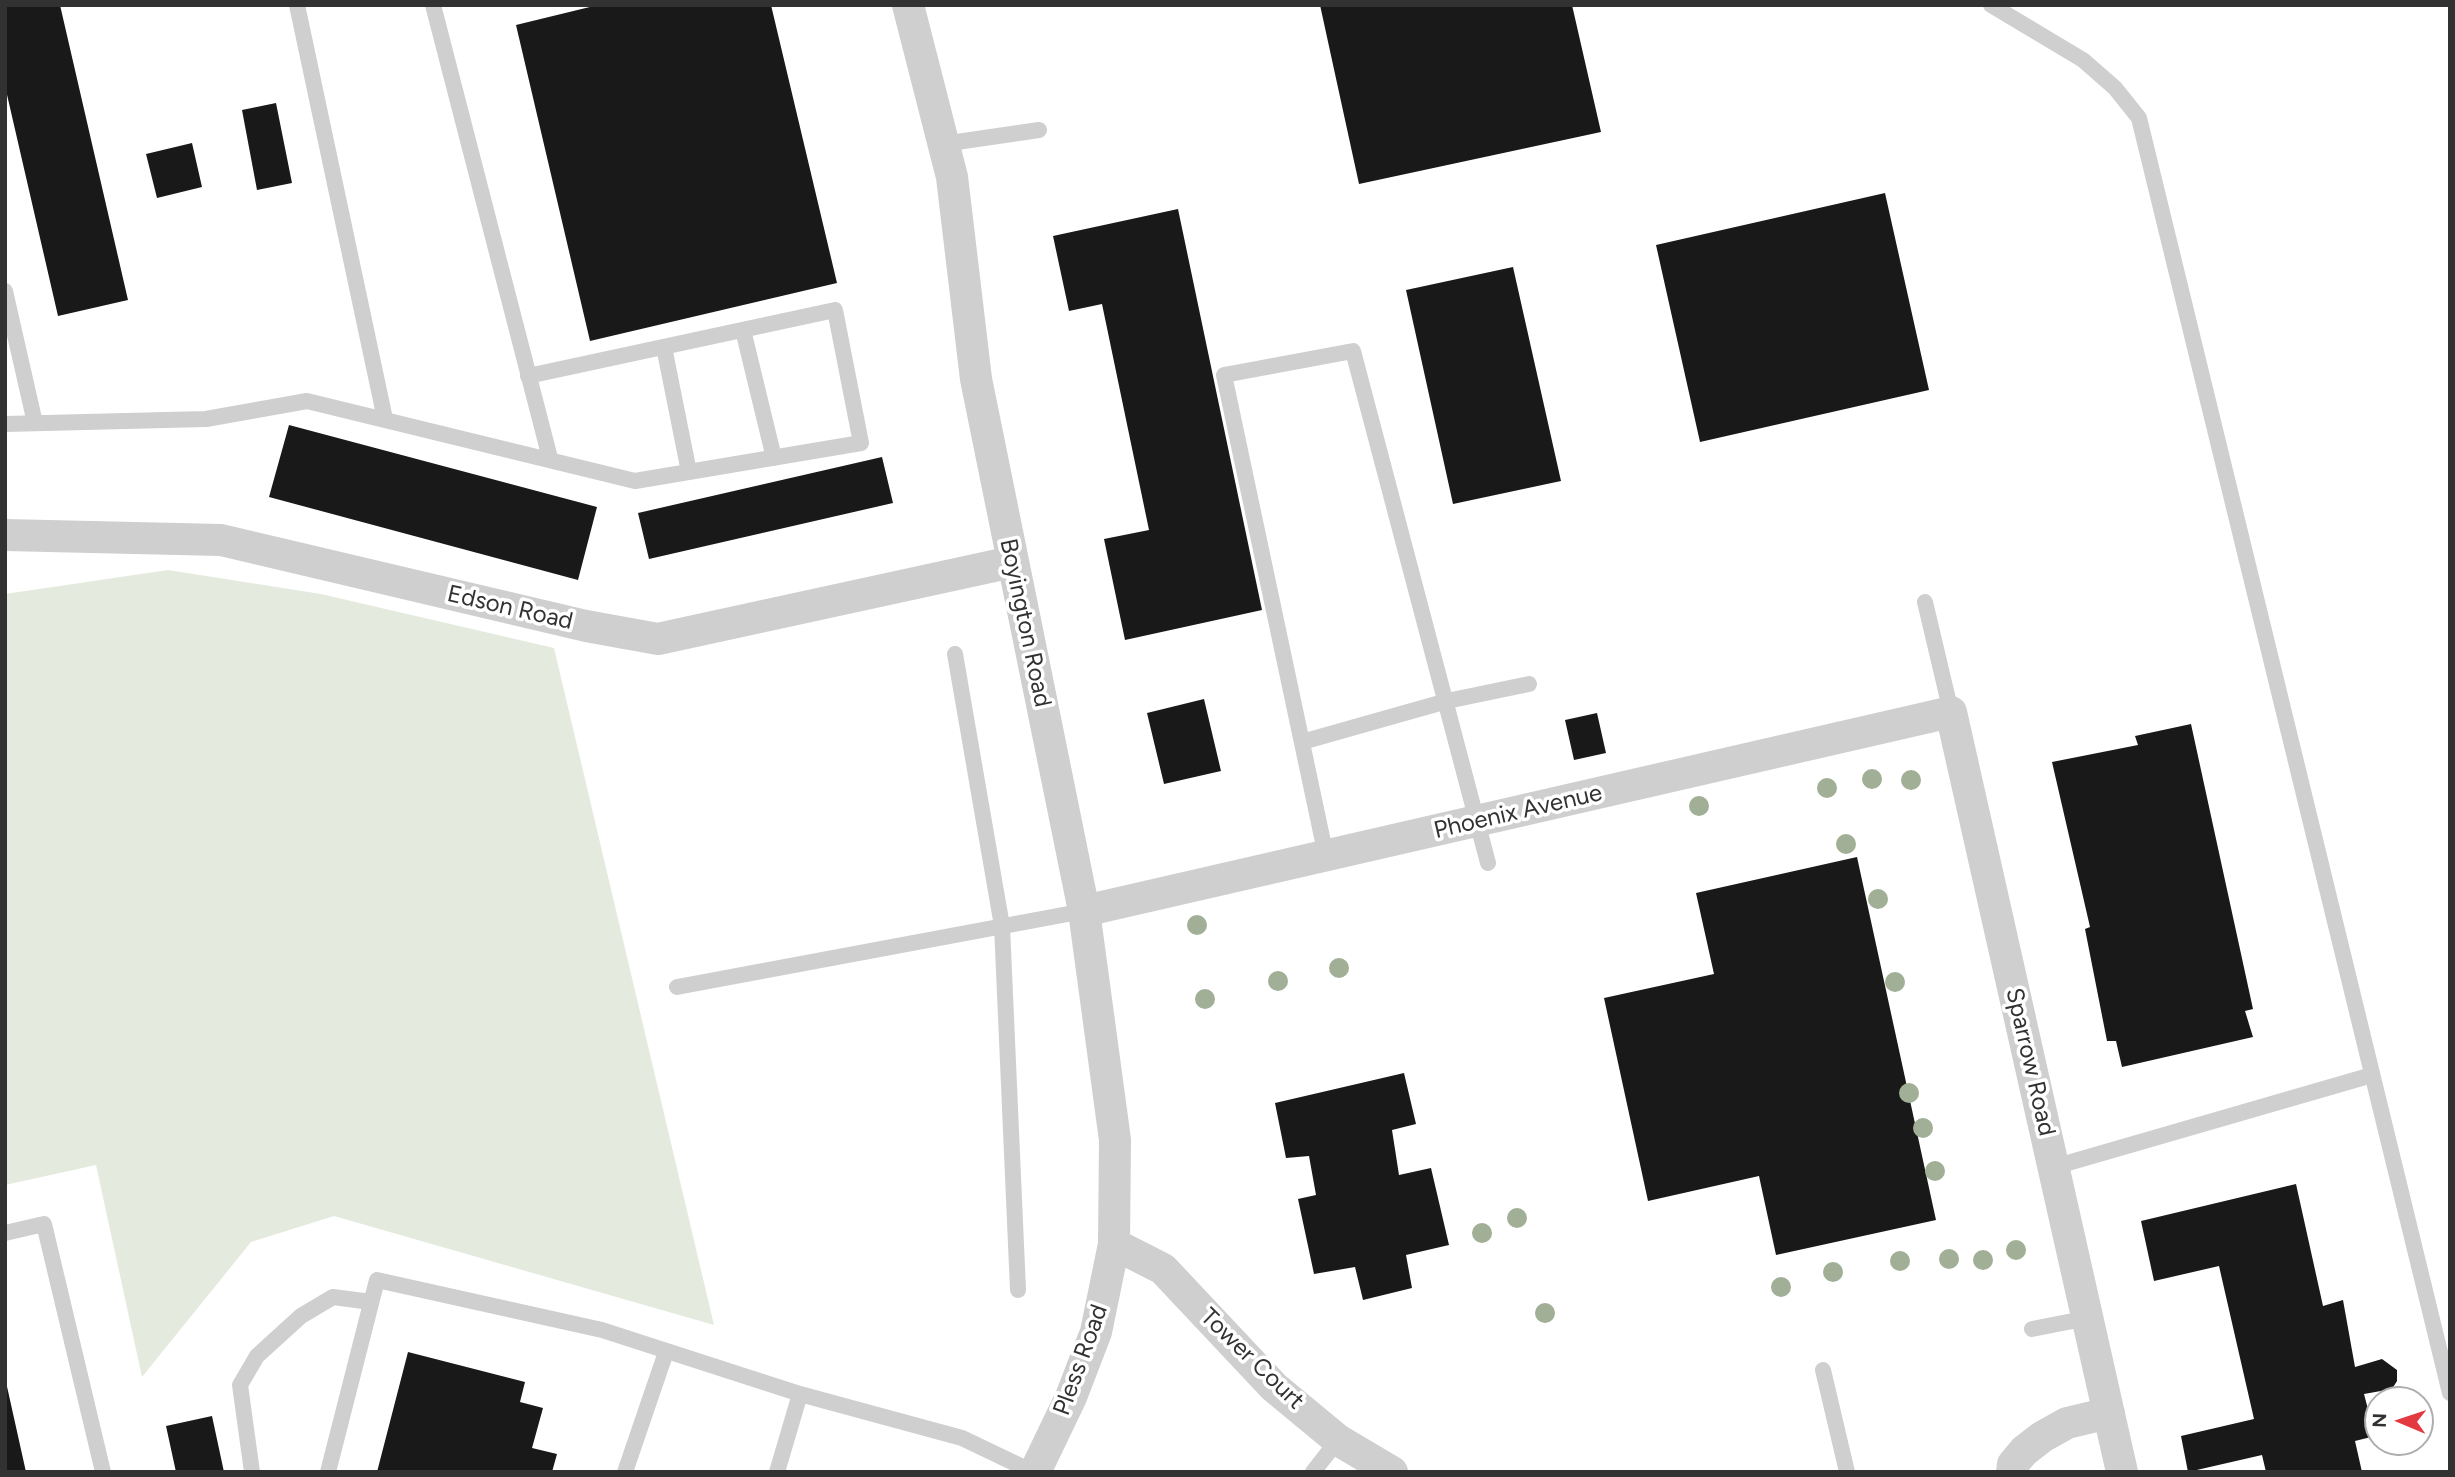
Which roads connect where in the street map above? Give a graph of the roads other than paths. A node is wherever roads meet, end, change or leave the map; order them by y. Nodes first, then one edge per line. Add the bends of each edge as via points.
1 (297, 5) edge
2 (433, 5) edge
3 (908, 5) edge
4 (1991, 5) edge
5 (1039, 130) dead end
6 (943, 144) junction
7 (5, 291) edge
8 (743, 330) junction
9 (664, 347) junction
10 (528, 376) junction
11 (385, 419) junction
12 (35, 423) junction
13 (5, 424) edge
14 (550, 458) junction
15 (774, 458) junction
16 (690, 472) junction
17 (5, 534) edge
18 (1012, 562) junction
19 (1925, 601) dead end
20 (955, 654) dead end
21 (1529, 684) dead end
22 (1447, 701) junction
23 (1951, 712) junction
24 (1302, 742) junction
25 (1479, 820) junction
26 (1325, 856) junction
27 (1488, 863) dead end
28 (1084, 911) junction
29 (1002, 926) junction
30 (677, 987) dead end
31 (2372, 1075) junction
32 (2054, 1167) junction
33 (5, 1233) edge
34 (1114, 1244) junction
35 (1018, 1290) dead end
36 (371, 1302) junction
37 (2088, 1318) junction
38 (2032, 1329) dead end
39 (666, 1352) junction
40 (1823, 1370) dead end
41 (2450, 1393) edge
42 (800, 1394) junction
43 (2109, 1413) junction
44 (1338, 1440) junction
45 (103, 1472) edge
46 (252, 1472) edge
47 (328, 1472) edge
48 (625, 1472) edge
49 (778, 1472) edge
50 (1034, 1472) edge
51 (1313, 1472) edge
52 (1392, 1472) edge
53 (1847, 1472) edge
54 (2012, 1472) edge
55 (2122, 1472) edge

1 - 11 lane
2 - 10 lane
3 - 6 street, Boyington Road
4 - 31 lane via 2083,60 2115,88 2139,118
5 - 6 lane
6 - 18 street, Boyington Road via 952,177 976,379
7 - 12 lane
8 - 9 lane
8 - 15 lane
8 - 15 lane via 835,310 861,443
9 - 10 lane
9 - 16 lane
10 - 14 lane
11 - 12 lane via 307,401 206,419
11 - 14 lane
12 - 13 lane
14 - 16 lane via 635,481
15 - 16 lane
17 - 18 street, Edson Road via 221,540 658,639
18 - 28 street, Boyington Road
19 - 23 lane
20 - 29 lane
21 - 22 lane
22 - 24 lane
22 - 24 lane via 1353,351 1224,375
22 - 25 lane
23 - 25 street, Phoenix Avenue
23 - 32 street, Sparrow Road
24 - 26 lane
25 - 26 street, Phoenix Avenue
25 - 27 lane
26 - 28 street, Phoenix Avenue
28 - 29 lane
28 - 34 street, Boyington Road via 1115,1140
29 - 30 lane
29 - 35 lane
31 - 32 lane
31 - 41 lane
32 - 37 street, Sparrow Road
33 - 45 lane via 44,1224
34 - 44 street, Tower Court via 1163,1269 1274,1387
34 - 50 street, Pless Road via 1096,1332
36 - 39 lane via 377,1279 603,1330
36 - 46 lane via 332,1297 301,1316 257,1356 240,1385
36 - 47 lane
37 - 38 lane
37 - 43 street, Sparrow Road
39 - 42 lane
39 - 48 lane
40 - 53 lane
42 - 49 lane
42 - 50 lane via 962,1438
43 - 54 street via 2067,1423 2042,1437 2024,1451
43 - 55 street, Sparrow Road
44 - 51 lane
44 - 52 street, Tower Court

